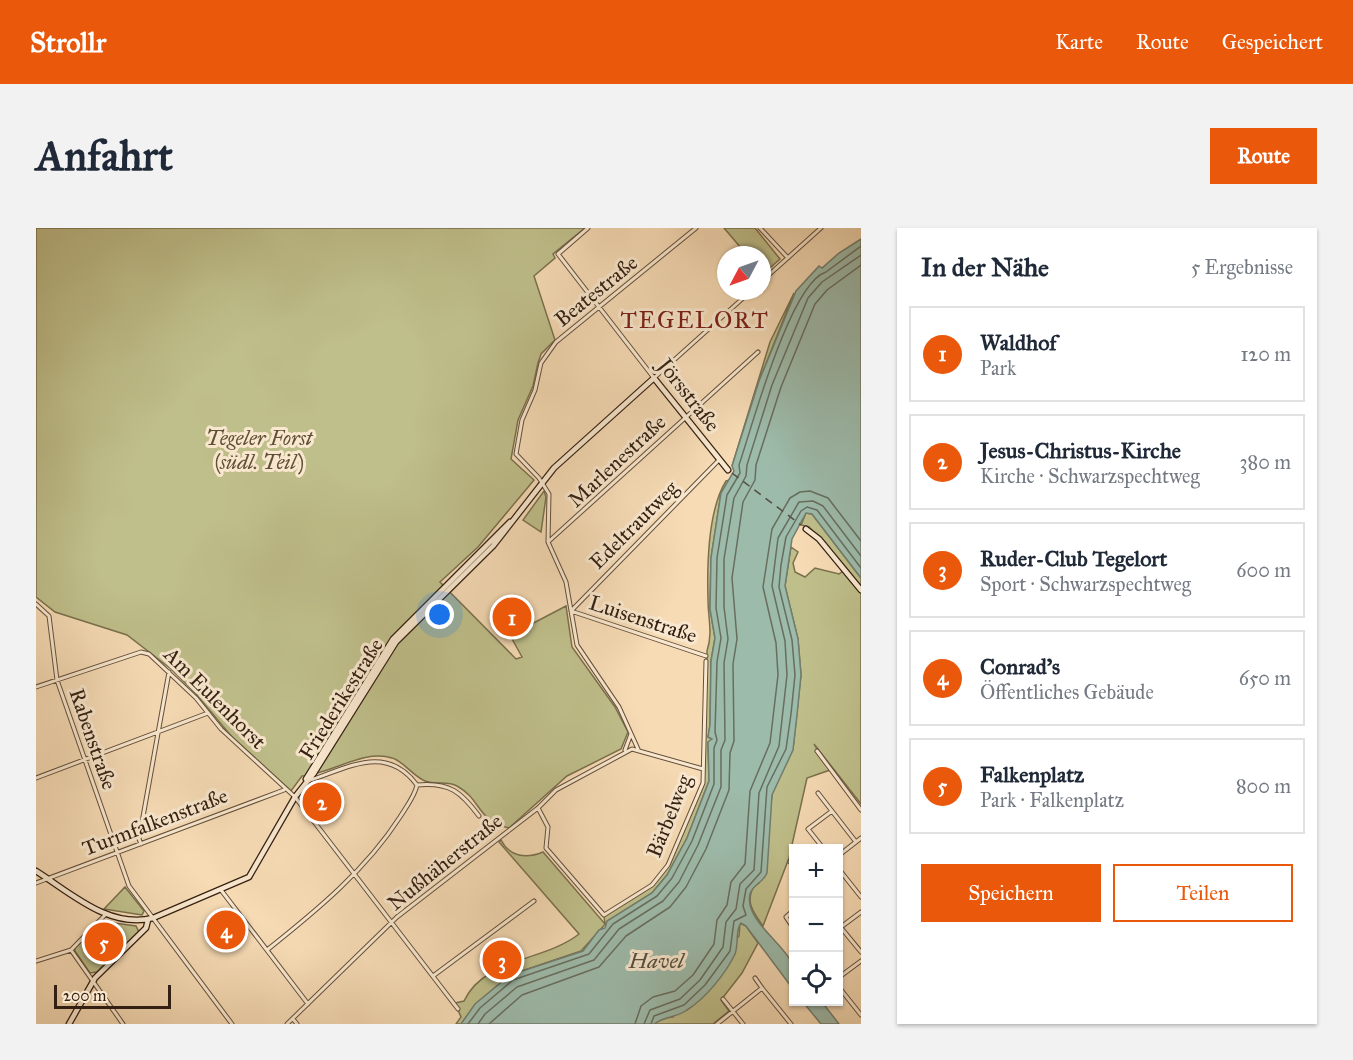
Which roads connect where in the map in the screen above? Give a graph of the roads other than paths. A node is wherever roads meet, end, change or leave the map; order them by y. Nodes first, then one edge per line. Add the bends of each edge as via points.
1 (588, 228) edge
2 (696, 228) edge
3 (760, 228) edge
4 (821, 228) edge
5 (788, 258) junction
6 (771, 273) edge
7 (741, 300) edge
8 (599, 306) junction
9 (758, 352) dead end
10 (654, 378) junction
11 (686, 418) junction
12 (718, 461) junction
13 (729, 470) dead end
14 (542, 483) junction
15 (806, 529) dead end
16 (548, 542) junction
17 (861, 590) edge
18 (36, 604) edge
19 (571, 611) junction
20 (706, 656) dead end
21 (706, 661) dead end
22 (169, 672) junction
23 (57, 680) junction
24 (36, 687) edge
25 (208, 713) junction
26 (159, 733) junction
27 (631, 736) junction
28 (638, 749) junction
29 (817, 751) dead end
30 (624, 752) junction
31 (85, 760) junction
32 (703, 769) junction
33 (36, 778) edge
34 (304, 783) junction
35 (417, 785) junction
36 (285, 789) junction
37 (818, 794) dead end
38 (295, 797) junction
39 (538, 808) junction
40 (861, 810) edge
41 (832, 811) junction
42 (480, 816) dead end
43 (861, 838) edge
44 (856, 842) junction
45 (141, 843) junction
46 (819, 844) edge
47 (843, 852) edge
48 (117, 853) junction
49 (36, 871) edge
50 (354, 874) junction
51 (843, 874) edge
52 (48, 878) junction
53 (36, 883) edge
54 (221, 890) junction
55 (861, 897) edge
56 (534, 901) dead end
57 (861, 912) edge
58 (105, 915) junction
59 (151, 919) junction
60 (392, 922) junction
61 (843, 924) edge
62 (843, 930) edge
63 (71, 950) junction
64 (267, 950) junction
65 (861, 952) edge
66 (36, 961) edge
67 (861, 961) edge
68 (843, 974) edge
69 (433, 976) junction
70 (755, 978) dead end
71 (93, 981) junction
72 (762, 988) junction
73 (843, 992) edge
74 (723, 999) dead end
75 (308, 1004) junction
76 (458, 1009) dead end
77 (733, 1011) junction
78 (861, 1015) edge
79 (293, 1019) junction
80 (69, 1024) edge
81 (123, 1024) edge
82 (232, 1024) edge
83 (287, 1024) edge
84 (297, 1024) edge
85 (717, 1024) edge
86 (742, 1024) edge
87 (791, 1024) edge

1 - 8 street, Jörsstraße via 558,254
2 - 8 street, Beatestraße
3 - 5 street
4 - 5 street
5 - 6 street
7 - 10 street, Friederikestraße
8 - 10 street, Jörsstraße
8 - 14 street, Beatestraße via 544,355 522,420 516,454
9 - 11 street, Marlenestraße
10 - 11 street, Jörsstraße
10 - 14 street, Friederikestraße
11 - 12 street, Jörsstraße
11 - 16 street, Marlenestraße
12 - 13 street, Jörsstraße
12 - 19 street, Edeltrautweg
14 - 16 street via 550,502
14 - 34 street, Friederikestraße via 516,516 393,639
15 - 17 street
16 - 19 street via 566,582
18 - 23 street, Rabenstraße via 50,620
19 - 20 street, Luisenstraße
19 - 27 street via 577,645 619,706
21 - 32 street, Bärbelweg
22 - 23 street, Am Eulenhorst via 147,653
22 - 25 street, Am Eulenhorst
22 - 26 street
23 - 24 street
23 - 31 street, Rabenstraße
25 - 26 street
25 - 36 street, Am Eulenhorst
26 - 31 street
26 - 45 street
27 - 28 street
27 - 30 street
28 - 30 street, Nußhäherstraße
28 - 32 street
29 - 40 street
30 - 39 street, Nußhäherstraße via 568,781
31 - 33 street
31 - 48 street, Rabenstraße
32 - 39 street, Bärbelweg via 703,783 668,865 652,885 604,915 546,848 548,827
34 - 35 street via 376,760 398,767
34 - 38 street, Friederikestraße
35 - 42 street via 441,785 457,791
35 - 50 street via 390,833
36 - 38 street, Am Eulenhorst
36 - 45 street, Turmfalkenstraße
37 - 41 street
38 - 50 street, Am Eulenhorst
38 - 54 street, Friederikestraße via 249,877
39 - 60 street, Nußhäherstraße
41 - 44 street
41 - 46 street via 808,829
43 - 44 street
44 - 47 street
45 - 48 street, Turmfalkenstraße
48 - 52 street, Turmfalkenstraße
48 - 59 street, Rabenstraße via 129,886
49 - 52 street
50 - 60 street, Am Eulenhorst
50 - 64 street
51 - 55 street
52 - 53 street, Turmfalkenstraße
52 - 58 street
54 - 59 street, Friederikestraße
54 - 64 street
56 - 69 street
57 - 61 street
58 - 59 street
58 - 63 street
59 - 71 street
59 - 82 street, Rabenstraße
60 - 69 street, Am Eulenhorst
60 - 75 street, Nußhäherstraße
62 - 65 street
63 - 66 street
63 - 71 street
64 - 75 street
67 - 68 street
69 - 76 street, Am Eulenhorst
70 - 72 street
71 - 80 street
71 - 81 street
72 - 77 street
72 - 87 street
73 - 78 street
74 - 77 street
75 - 79 street, Nußhäherstraße
77 - 85 street
77 - 86 street
79 - 83 street, Nußhäherstraße
79 - 84 street

